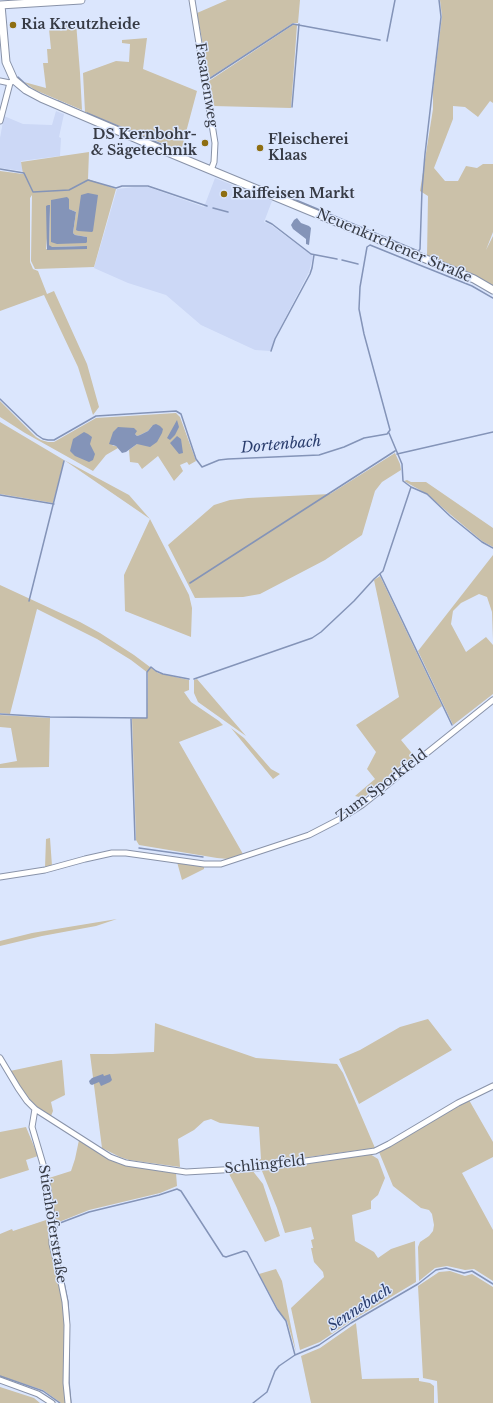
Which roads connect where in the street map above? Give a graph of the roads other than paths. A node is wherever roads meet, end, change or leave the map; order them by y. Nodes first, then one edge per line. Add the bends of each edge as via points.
1 (81, 0) edge
2 (192, 0) edge
3 (0, 3) edge
4 (0, 81) edge
5 (12, 82) junction
6 (0, 121) edge
7 (211, 170) junction
8 (493, 290) edge
9 (493, 700) edge
10 (0, 877) edge
11 (0, 1058) edge
12 (493, 1086) edge
13 (35, 1109) junction
14 (0, 1380) edge
15 (52, 1403) edge
16 (68, 1403) edge

1 - 3 street
2 - 7 street, Fasanenweg via 215,140
3 - 5 street, Neuenkirchener Straße via 6,62
4 - 5 street
5 - 6 street
5 - 7 street, Neuenkirchener Straße via 41,98
7 - 8 street, Neuenkirchener Straße via 474,279
9 - 10 street, Zum Sporkfeld via 362,805 309,835 221,864 112,853 45,870
11 - 13 street via 18,1088
12 - 13 street, Schlingfeld via 375,1151 257,1168 186,1172 126,1163 110,1157
13 - 16 street, Stienhöferstraße via 32,1127 45,1171 52,1216 52,1244 65,1302
14 - 15 street via 30,1391

